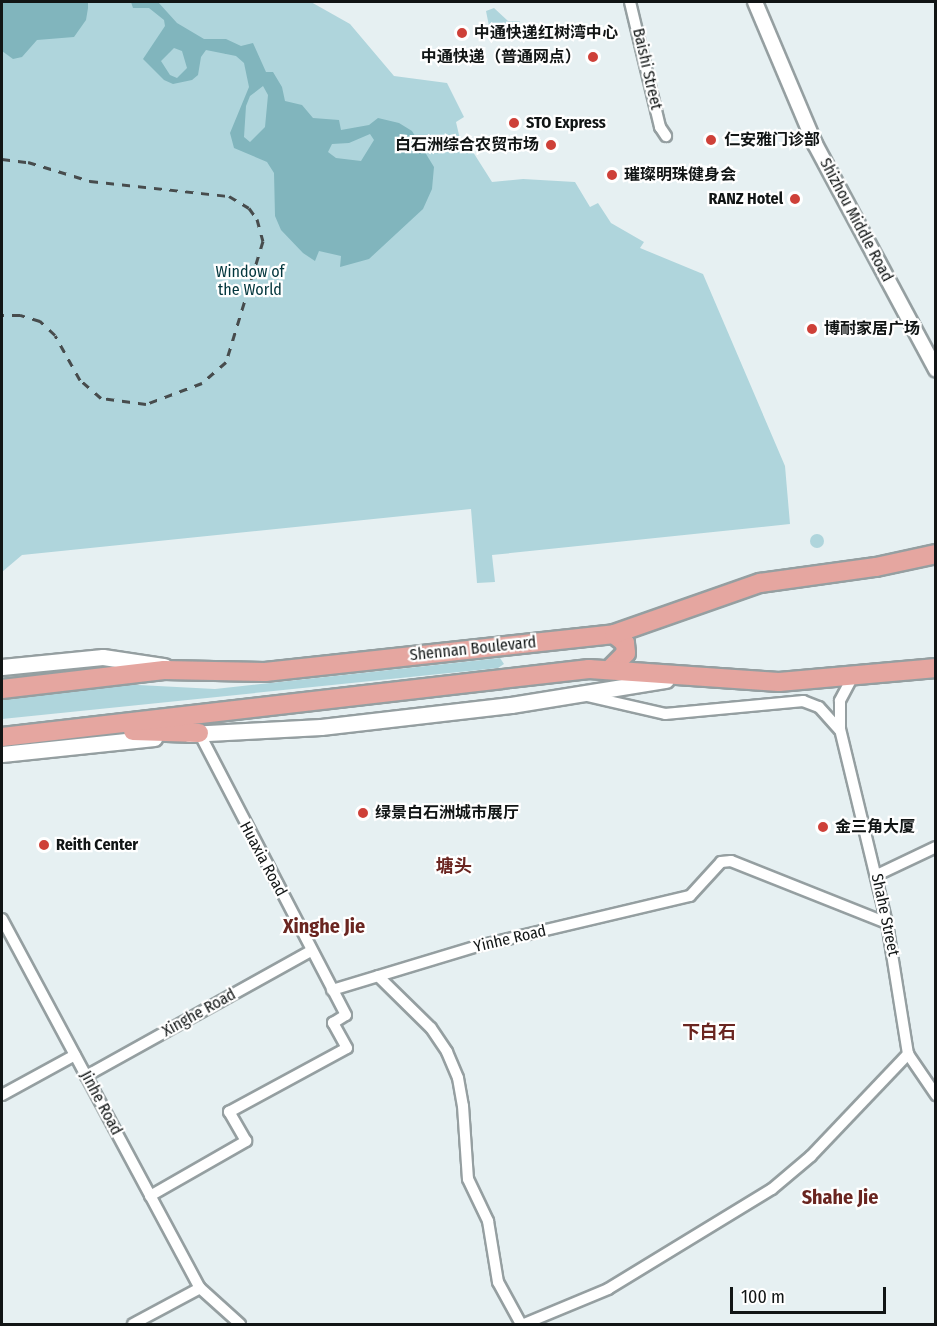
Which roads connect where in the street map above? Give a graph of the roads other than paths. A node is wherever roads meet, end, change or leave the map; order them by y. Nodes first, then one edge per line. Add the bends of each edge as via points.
1 (630, 2) edge
2 (755, 2) edge
3 (666, 136) dead end
4 (936, 370) edge
5 (936, 554) edge
6 (614, 634) junction
7 (2, 667) edge
8 (611, 668) junction
9 (936, 668) edge
10 (188, 669) junction
11 (715, 675) junction
12 (852, 678) junction
13 (2, 689) edge
14 (562, 696) junction
15 (840, 729) junction
16 (47, 732) junction
17 (198, 733) junction
18 (2, 737) edge
19 (2, 754) edge
20 (936, 847) edge
21 (877, 876) junction
22 (2, 919) edge
23 (887, 923) junction
24 (311, 951) junction
25 (378, 976) junction
26 (332, 990) junction
27 (908, 1054) junction
28 (75, 1055) junction
29 (86, 1076) junction
30 (2, 1095) edge
31 (936, 1095) edge
32 (150, 1196) junction
33 (200, 1288) junction
34 (133, 1324) edge
35 (240, 1324) edge
36 (523, 1324) edge

1 - 3 street, Baishi Street via 660,127
2 - 4 street, Shizhou Middle Road via 812,138
5 - 6 main road, Shennan Boulevard via 876,567 760,583
6 - 8 main road via 625,643 626,652
6 - 10 main road, Shennan Boulevard via 265,672
7 - 10 main road via 103,657
8 - 11 main road, Shennan Boulevard
8 - 16 main road, Shennan Boulevard
9 - 12 main road, Shennan Boulevard
10 - 13 main road, Shennan Boulevard
11 - 12 main road, Shennan Boulevard via 779,682
11 - 14 main road
12 - 15 street via 840,701
14 - 15 street via 597,697 665,714 803,701 819,707
14 - 17 main road via 321,727
15 - 21 street, Shahe Street
16 - 17 main road
16 - 18 main road, Shennan Boulevard
17 - 19 main road
17 - 24 street, Huaxia Road
20 - 21 street
21 - 23 street, Shahe Street
22 - 28 street, Jinhe Road
23 - 25 street, Yinhe Road via 731,861 714,867 690,896 474,947
23 - 27 street, Shahe Street
24 - 26 street, Huaxia Road
24 - 29 street, Xinghe Road
25 - 26 street, Yinhe Road
25 - 36 street via 431,1028 455,1069 463,1107 468,1179 488,1221 498,1282
26 - 32 street, Huaxia Road via 346,1015 333,1023 347,1048 229,1112 246,1141
27 - 31 street, Shahe Street
27 - 36 street via 811,1156 772,1189 608,1289
28 - 29 street, Jinhe Road
28 - 30 street
29 - 32 street, Jinhe Road
32 - 33 street, Jinhe Road
33 - 34 street
33 - 35 street, Jinhe Road

